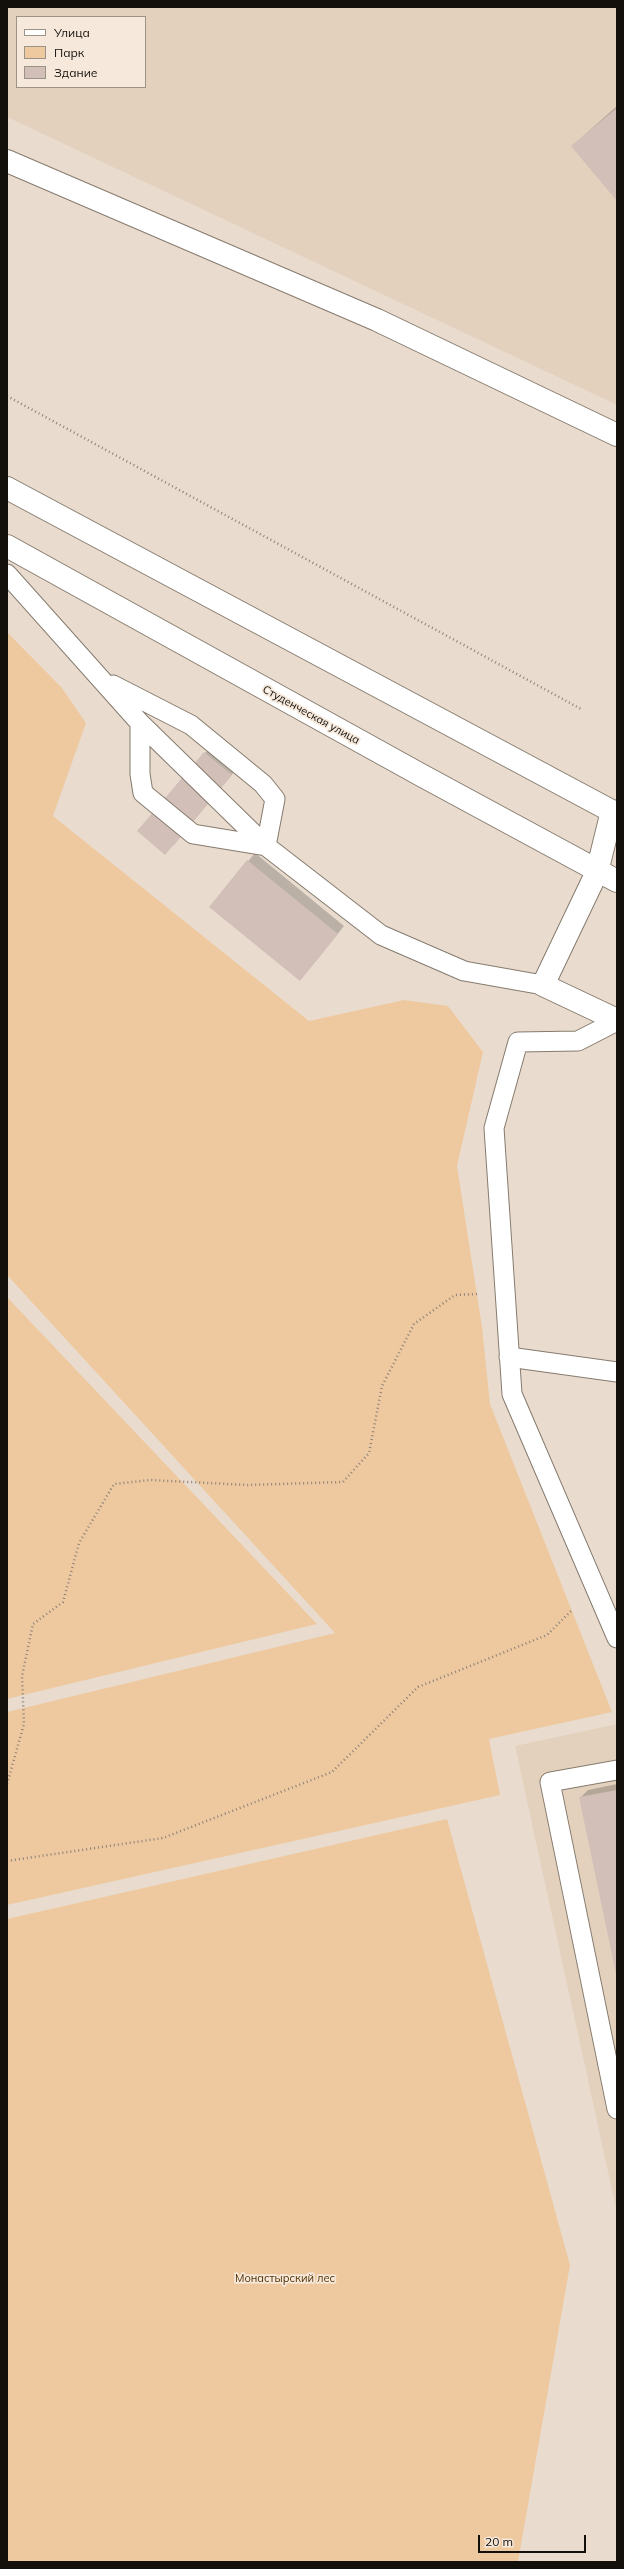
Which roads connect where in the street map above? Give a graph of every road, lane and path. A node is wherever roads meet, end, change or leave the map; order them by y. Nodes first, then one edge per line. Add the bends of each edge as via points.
1 (7, 161) edge
2 (7, 396) edge
3 (617, 435) edge
4 (7, 488) edge
5 (7, 546) edge
6 (7, 574) edge
7 (104, 681) junction
8 (581, 709) dead end
9 (140, 723) junction
10 (614, 812) edge
11 (266, 846) junction
12 (597, 872) junction
13 (617, 881) edge
14 (543, 985) junction
15 (617, 1021) edge
16 (505, 1303) junction
17 (509, 1357) junction
18 (617, 1372) edge
19 (596, 1588) junction
20 (617, 1638) edge
21 (617, 1770) edge
22 (7, 1784) edge
23 (7, 1861) edge
24 (617, 2109) edge

1 - 3 main road via 377,320
2 - 8 path
4 - 10 main road
5 - 12 main road, Студенческая улица
6 - 7 lane
7 - 9 lane
7 - 11 lane via 191,725 263,784 275,799
9 - 11 lane
9 - 11 lane via 140,774 143,793 192,834
10 - 12 main road
11 - 14 lane via 381,935 464,971
12 - 13 main road, Студенческая улица
12 - 14 main road
14 - 15 main road
15 - 16 lane via 578,1041 518,1042 494,1128
16 - 17 lane
16 - 22 path via 495,1293 455,1295 414,1324 382,1386 369,1453 343,1482 248,1485 150,1480 114,1484 79,1543 63,1602 33,1624 22,1676 24,1724
17 - 18 lane
17 - 19 lane via 512,1394
19 - 20 lane
19 - 23 path via 547,1634 418,1687 332,1772 163,1838
21 - 24 lane via 550,1782

